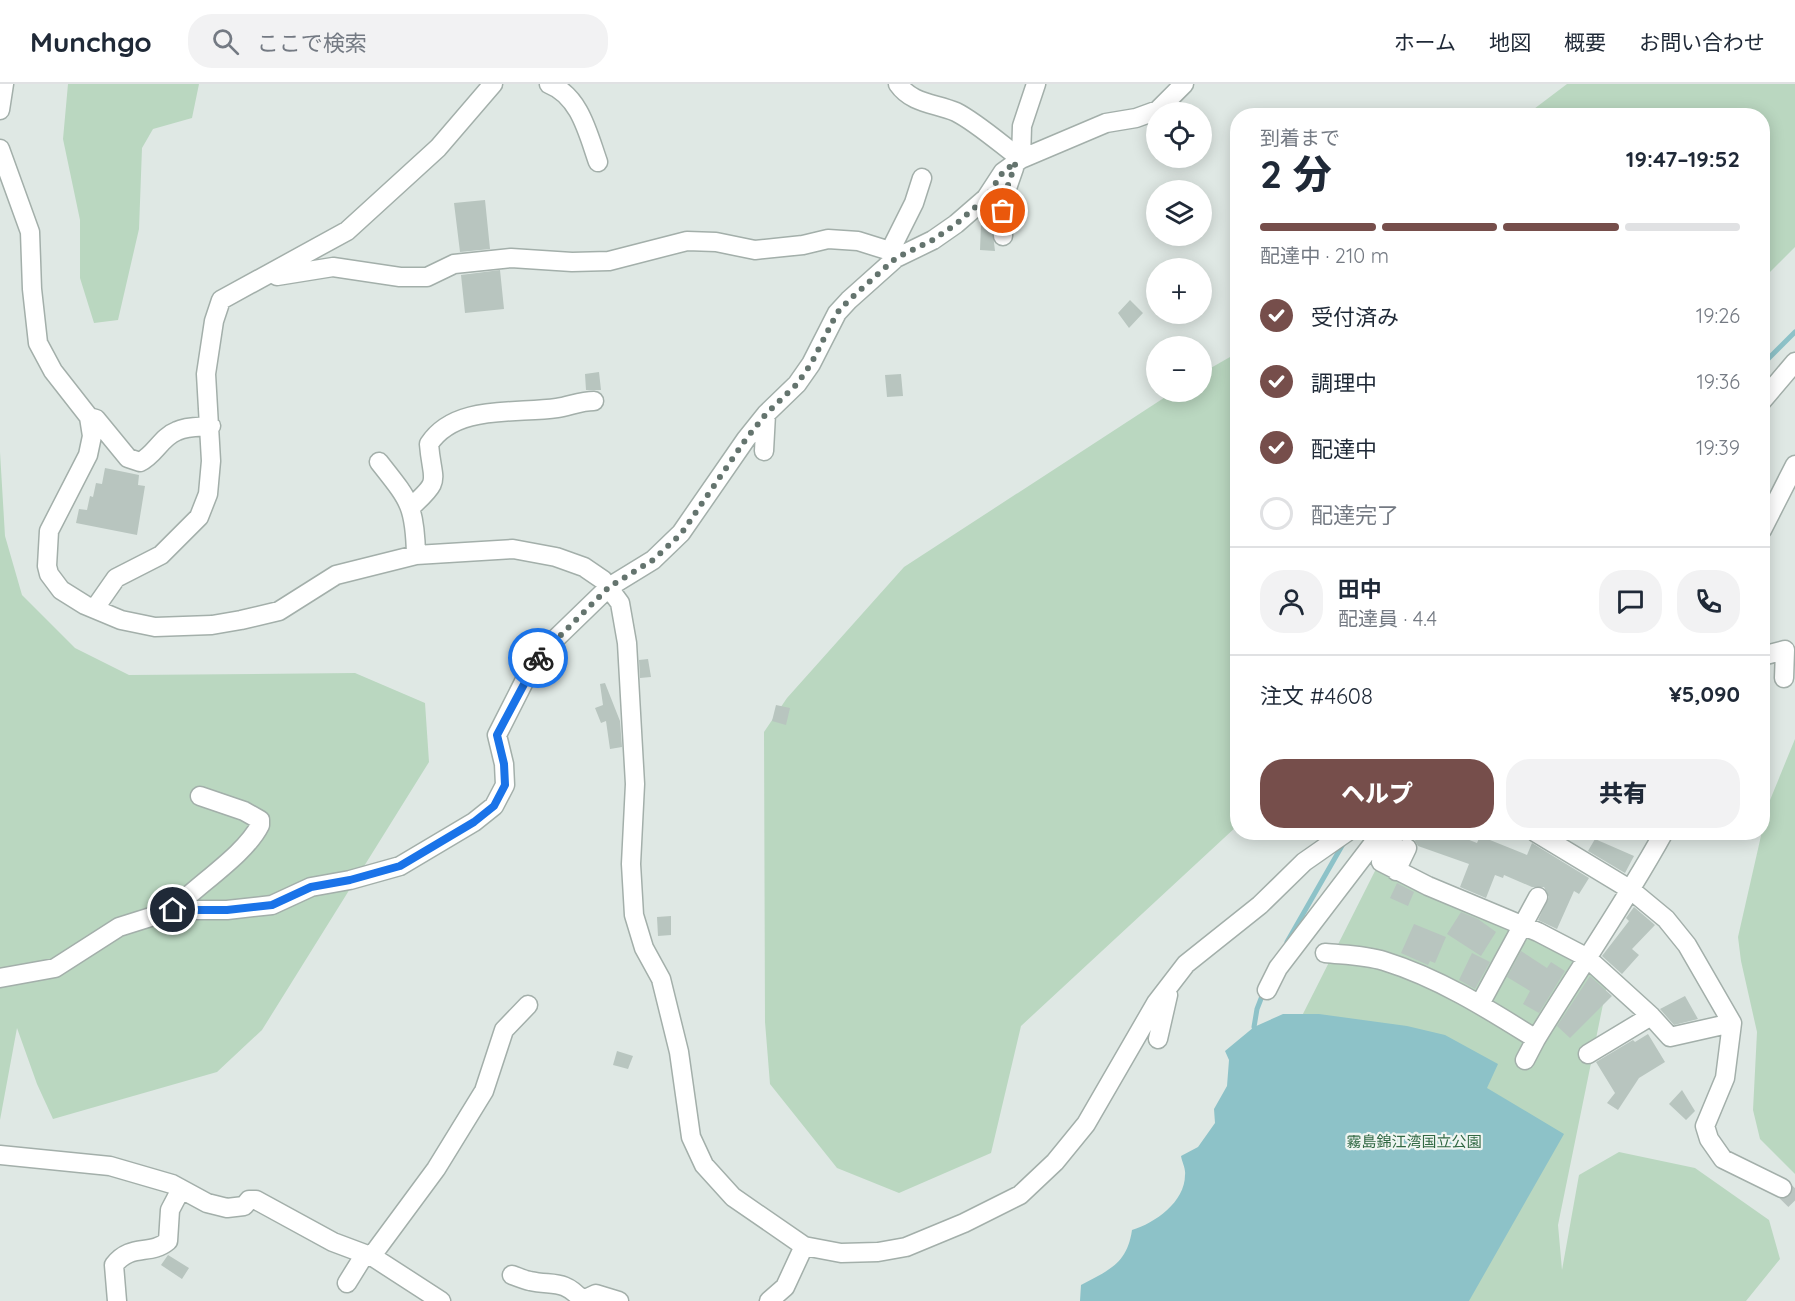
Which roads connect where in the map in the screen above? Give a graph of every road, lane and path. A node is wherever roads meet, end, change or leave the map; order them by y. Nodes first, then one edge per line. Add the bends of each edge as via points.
1 (15, 84) edge
2 (493, 84) edge
3 (549, 84) edge
4 (898, 84) edge
5 (1036, 84) edge
6 (1184, 84) edge
7 (2, 97) edge
8 (0, 149) edge
9 (1019, 160) junction
10 (598, 162) dead end
11 (922, 178) dead end
12 (1002, 236) dead end
13 (893, 255) junction
14 (256, 280) junction
15 (1795, 362) edge
16 (1770, 392) edge
17 (594, 401) dead end
18 (766, 414) junction
19 (89, 417) junction
20 (211, 426) junction
21 (764, 451) dead end
22 (379, 462) dead end
23 (1795, 465) edge
24 (411, 507) junction
25 (1770, 514) edge
26 (416, 555) junction
27 (609, 587) junction
28 (95, 608) junction
29 (1770, 654) edge
30 (1784, 678) dead end
31 (200, 796) dead end
32 (1336, 840) edge
33 (1376, 840) edge
34 (1402, 840) edge
35 (1552, 840) edge
36 (1659, 840) edge
37 (1631, 890) junction
38 (1538, 897) dead end
39 (173, 910) junction
40 (1522, 926) junction
41 (1325, 953) dead end
42 (1586, 957) junction
43 (0, 978) edge
44 (1172, 983) junction
45 (1267, 990) dead end
46 (1480, 1004) junction
47 (528, 1005) dead end
48 (1651, 1016) junction
49 (1732, 1023) junction
50 (1158, 1039) dead end
51 (1536, 1039) junction
52 (1588, 1054) dead end
53 (1525, 1060) dead end
54 (0, 1155) edge
55 (1782, 1188) tunnel mouth
56 (181, 1189) junction
57 (804, 1246) junction
58 (368, 1255) junction
59 (512, 1275) dead end
60 (347, 1283) dead end
61 (581, 1300) edge
62 (117, 1301) edge
63 (441, 1301) edge
64 (619, 1301) edge
65 (769, 1301) edge

1 - 7 street
2 - 14 street via 438,148 347,231
3 - 10 street via 570,97
4 - 9 street via 917,100 956,113
5 - 9 street via 1022,126
6 - 9 street via 1158,110 1106,123
8 - 19 street via 30,232 38,343 53,371
9 - 12 street via 1004,197
9 - 13 street via 1003,172 986,198 956,224 933,240
11 - 13 street
13 - 14 street via 858,241 828,238 755,250 687,241 609,261 512,258 454,264 427,277 333,267
13 - 18 street via 837,313 797,384
14 - 20 street via 222,300 214,321 206,374
15 - 16 street
17 - 24 street via 488,414 444,426 429,444 432,487
18 - 21 street
18 - 27 street via 681,534 653,560
19 - 20 street via 96,418 135,462 149,458 176,431
19 - 28 street via 91,445 49,531 46,560 49,574 61,590
20 - 28 street via 208,494 199,517 161,555 116,578
22 - 24 street
23 - 25 street
24 - 26 street
26 - 27 street via 513,549 584,567
26 - 28 street via 336,575 279,611 212,625 155,627 121,620
27 - 39 street via 533,664 497,735 505,785 494,806 474,822 400,866 311,887 272,905
27 - 57 street via 620,603 627,642 635,784 631,864 634,915 644,948 661,979 679,1052 690,1137 704,1165 733,1197
29 - 30 street via 1785,650
31 - 39 street via 244,811 260,820 260,825 240,851
32 - 44 street via 1304,862 1260,905 1186,964
33 - 45 street via 1278,968
34 - 40 street via 1381,862
35 - 37 street
36 - 37 street
37 - 42 street
37 - 49 street via 1666,919 1687,945
38 - 40 street
39 - 43 street via 119,927 55,968
40 - 42 street
40 - 46 street
41 - 46 street via 1383,961 1422,975
42 - 48 street
42 - 51 street
44 - 50 street
44 - 57 street via 1156,1003 1086,1124 1055,1162 1020,1195 906,1247 841,1253
46 - 51 street
47 - 58 street via 504,1030 484,1091 436,1169
48 - 49 street via 1670,1037
48 - 52 street
49 - 55 street via 1725,1078 1705,1126 1723,1159
51 - 53 street
54 - 56 street via 110,1166
56 - 58 street via 207,1203 227,1208 256,1200 333,1242
56 - 62 street via 170,1210 168,1241 162,1246 121,1255 106,1271
57 - 65 street via 785,1287
58 - 60 street
58 - 63 street
59 - 61 street via 567,1286
61 - 64 street via 596,1294

